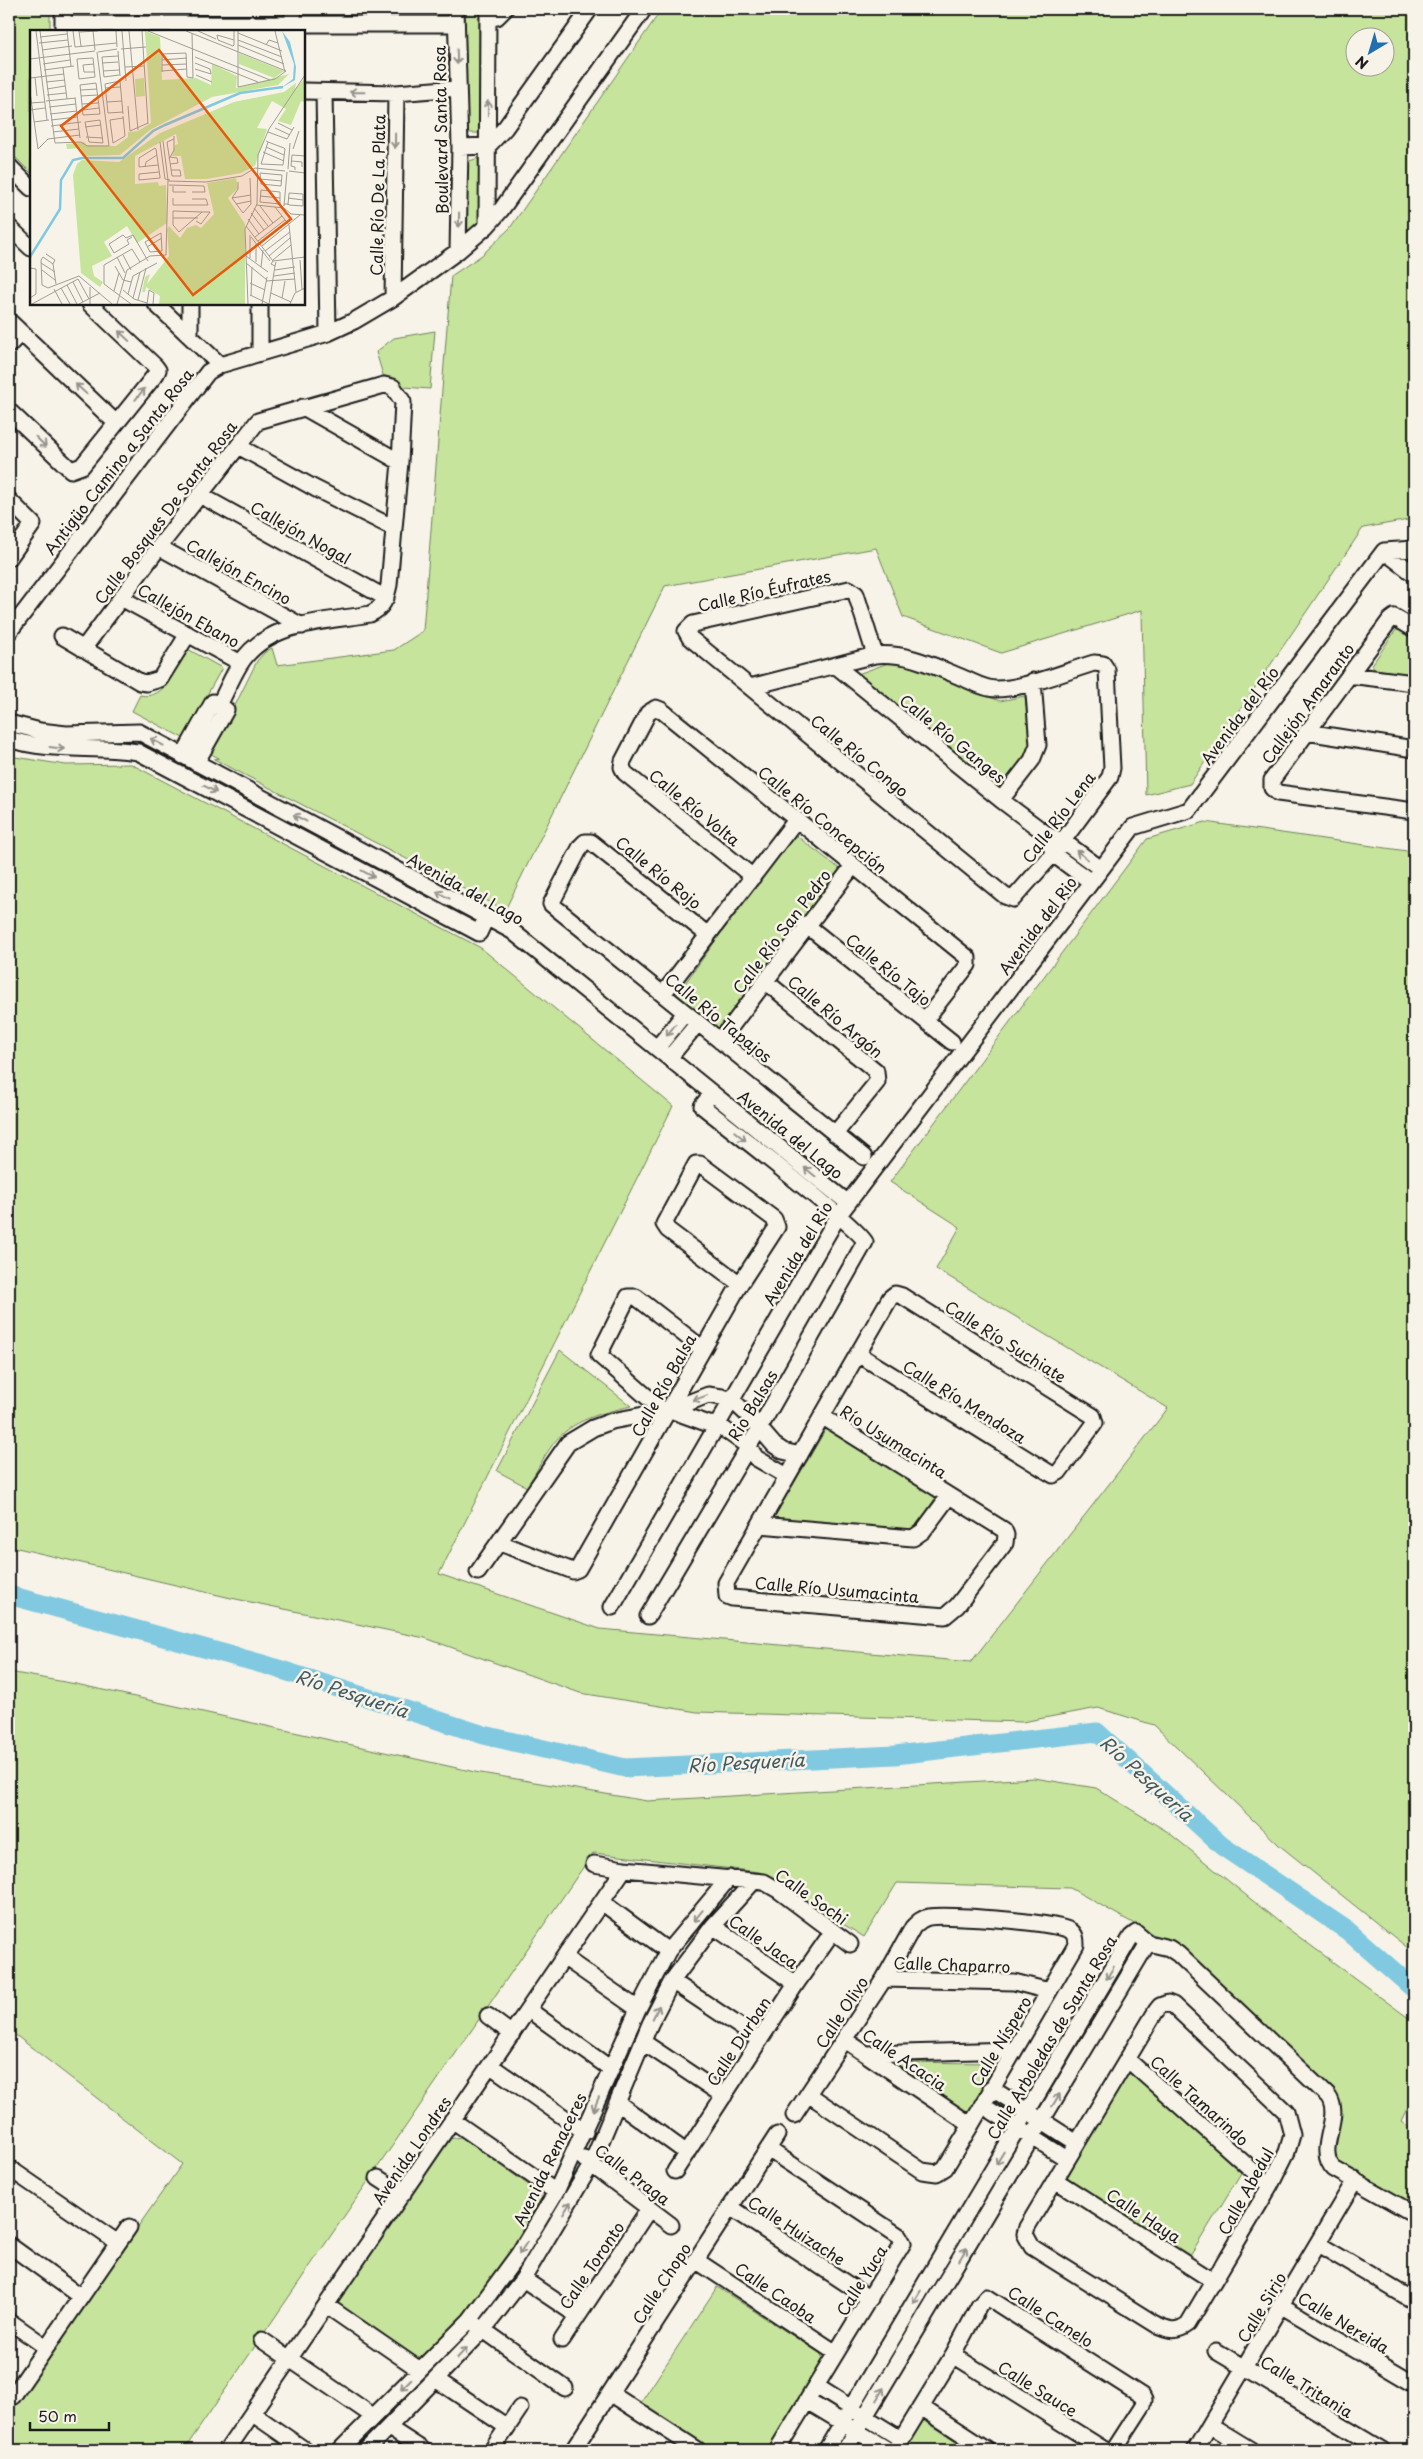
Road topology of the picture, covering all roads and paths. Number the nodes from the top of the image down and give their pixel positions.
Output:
1 (292, 9) edge
2 (505, 9) edge
3 (590, 9) edge
4 (644, 9) edge
5 (488, 14) edge
6 (456, 16) edge
7 (63, 21) edge
8 (293, 28) edge
9 (458, 88) junction
10 (305, 92) edge
11 (324, 92) junction
12 (396, 92) junction
13 (488, 146) junction
14 (460, 147) junction
15 (9, 166) edge
16 (30, 187) edge
17 (487, 226) junction
18 (9, 227) edge
19 (30, 247) edge
20 (458, 251) junction
21 (393, 298) junction
22 (91, 305) edge
23 (157, 305) edge
24 (190, 305) edge
25 (260, 305) edge
26 (9, 321) edge
27 (21, 333) junction
28 (328, 333) junction
29 (190, 336) junction
30 (9, 345) edge
31 (260, 352) junction
32 (220, 365) junction
33 (303, 407) junction
34 (9, 411) edge
35 (116, 423) junction
36 (238, 446) junction
37 (400, 462) junction
38 (200, 496) junction
39 (9, 500) edge
40 (394, 528) junction
41 (158, 547) junction
42 (1414, 549) edge
43 (1384, 551) junction
44 (9, 558) edge
45 (1414, 574) edge
46 (121, 598) junction
47 (386, 598) junction
48 (302, 626) junction
49 (1414, 629) edge
50 (686, 631) joint
51 (9, 632) edge
52 (188, 634) junction
53 (62, 636) dead end
54 (83, 649) junction
55 (875, 655) junction
56 (241, 663) junction
57 (836, 666) junction
58 (1349, 675) junction
59 (1033, 681) junction
60 (1414, 683) edge
61 (750, 687) junction
62 (652, 709) joint
63 (9, 723) edge
64 (1306, 732) junction
65 (9, 739) edge
66 (1414, 748) edge
67 (190, 759) junction
68 (1001, 800) junction
69 (1414, 811) edge
70 (796, 820) junction
71 (1056, 839) junction
72 (585, 842) joint
73 (347, 843) junction
74 (1053, 854) junction
75 (339, 858) junction
76 (853, 866) junction
77 (1101, 869) junction
78 (753, 877) junction
79 (1091, 882) junction
80 (1017, 896) joint
81 (486, 918) junction
82 (806, 925) junction
83 (708, 935) junction
84 (765, 981) junction
85 (663, 994) junction
86 (685, 1012) junction
87 (925, 1020) junction
88 (698, 1023) junction
89 (720, 1041) junction
90 (952, 1042) dead end
91 (657, 1048) junction
92 (669, 1058) junction
93 (712, 1093) junction
94 (835, 1134) junction
95 (864, 1158) dead end
96 (848, 1203) junction
97 (838, 1216) junction
98 (740, 1284) junction
99 (703, 1349) junction
100 (858, 1354) junction
101 (732, 1400) junction
102 (666, 1410) junction
103 (823, 1417) junction
104 (718, 1425) junction
105 (760, 1429) junction
106 (748, 1446) junction
107 (800, 1455) junction
108 (787, 1476) junction
109 (1055, 1476) joint
110 (948, 1496) junction
111 (760, 1525) junction
112 (500, 1542) junction
113 (478, 1572) dead end
114 (727, 1596) joint
115 (612, 1607) dead end
116 (648, 1616) dead end
117 (944, 1616) joint
118 (594, 1864) dead end
119 (624, 1869) junction
120 (729, 1878) junction
121 (754, 1881) junction
122 (603, 1903) junction
123 (713, 1926) junction
124 (913, 1927) joint
125 (833, 1931) junction
126 (1148, 1943) junction
127 (850, 1944) dead end
128 (668, 1951) junction
129 (565, 1958) junction
130 (884, 1979) junction
131 (672, 1981) junction
132 (796, 1984) junction
133 (1049, 1991) junction
134 (638, 2009) junction
135 (529, 2010) junction
136 (488, 2016) dead end
137 (512, 2034) junction
138 (760, 2040) junction
139 (845, 2040) junction
140 (643, 2042) junction
141 (1013, 2050) junction
142 (866, 2054) junction
143 (1128, 2060) junction
144 (491, 2066) junction
145 (611, 2069) junction
146 (992, 2088) junction
147 (808, 2094) junction
148 (724, 2096) junction
149 (618, 2103) junction
150 (982, 2105) junction
151 (1028, 2111) junction
152 (794, 2115) dead end
153 (452, 2120) junction
154 (1043, 2121) junction
155 (971, 2125) junction
156 (1018, 2128) junction
157 (585, 2132) junction
158 (777, 2135) dead end
159 (1034, 2138) junction
160 (1077, 2143) junction
161 (768, 2149) junction
162 (575, 2152) junction
163 (687, 2153) junction
164 (1067, 2159) junction
165 (591, 2164) junction
166 (9, 2168) edge
167 (675, 2171) dead end
168 (378, 2178) dead end
169 (1055, 2180) junction
170 (1355, 2180) junction
171 (1270, 2186) junction
172 (556, 2192) junction
173 (403, 2194) junction
174 (730, 2208) junction
175 (649, 2209) junction
176 (1414, 2214) edge
177 (671, 2224) dead end
178 (129, 2227) dead end
179 (118, 2243) junction
180 (1318, 2244) junction
181 (9, 2245) edge
182 (697, 2261) junction
183 (523, 2279) junction
184 (1213, 2280) junction
185 (81, 2297) junction
186 (870, 2299) junction
187 (1414, 2301) edge
188 (326, 2306) junction
189 (1282, 2306) junction
190 (578, 2316) junction
191 (470, 2320) junction
192 (9, 2321) edge
193 (484, 2329) junction
194 (262, 2340) dead end
195 (562, 2340) dead end
196 (46, 2347) junction
197 (1216, 2351) dead end
198 (836, 2353) junction
199 (953, 2355) junction
200 (290, 2359) junction
201 (1244, 2369) junction
202 (420, 2370) junction
203 (437, 2380) junction
204 (1414, 2384) edge
205 (816, 2386) junction
206 (564, 2388) dead end
207 (610, 2394) junction
208 (11, 2398) edge
209 (807, 2401) junction
210 (921, 2407) junction
211 (520, 2408) dead end
212 (851, 2408) junction
213 (253, 2414) junction
214 (373, 2416) junction
215 (866, 2417) junction
216 (842, 2423) junction
217 (1210, 2425) junction
218 (507, 2427) junction
219 (389, 2428) junction
220 (856, 2432) junction
221 (898, 2445) edge
222 (576, 2449) edge
223 (227, 2450) edge
224 (305, 2450) edge
225 (340, 2450) edge
226 (366, 2450) edge
227 (423, 2450) edge
228 (492, 2450) edge
229 (698, 2450) edge
230 (778, 2450) edge
231 (826, 2450) edge
232 (846, 2450) edge
233 (888, 2450) edge
234 (987, 2450) edge
235 (1105, 2450) edge
236 (1114, 2450) edge
237 (1195, 2450) edge
238 (1250, 2450) edge
239 (1382, 2450) edge

1 - 8 street
2 - 5 street
3 - 13 street
4 - 17 street, Antigüo Camino a Santa Rosa
13 -> 5 street
6 - 8 street
6 -> 9 street, Boulevard Santa Rosa
7 - 8 street
9 - 12 street
9 - 14 street, Boulevard Santa Rosa
10 - 11 street
12 -> 11 street
11 - 28 street
12 -> 21 street, Calle Río De La Plata
13 - 14 street
13 - 17 street
14 -> 20 street, Boulevard Santa Rosa
15 - 16 street
17 - 20 street, Antigüo Camino a Santa Rosa
18 - 19 street
20 - 21 street, Antigüo Camino a Santa Rosa
21 - 28 street, Antigüo Camino a Santa Rosa
35 -> 22 street
23 - 29 street
24 - 29 street
25 - 31 street
26 - 27 street
27 - 30 street
35 -> 27 street
28 - 31 street, Antigüo Camino a Santa Rosa
29 - 32 street
31 - 32 street, Antigüo Camino a Santa Rosa
32 - 51 street, Antigüo Camino a Santa Rosa
33 - 36 street, Calle Bosques De Santa Rosa
33 - 37 street
33 - 37 street, Calle Bosques De Santa Rosa
34 -> 35 street
36 - 38 street, Calle Bosques De Santa Rosa
36 - 40 street
37 - 40 street, Calle Bosques De Santa Rosa
38 - 41 street, Calle Bosques De Santa Rosa
38 - 47 street, Callejón Nogal
39 - 44 street
40 - 47 street, Calle Bosques De Santa Rosa
41 - 46 street, Calle Bosques De Santa Rosa
41 - 48 street, Callejón Encino
42 - 43 street
43 - 45 street
43 - 77 street, Avenida del Río
46 - 52 street, Callejón Ebano
46 - 54 street, Calle Bosques De Santa Rosa
47 - 48 street
48 - 56 street
49 - 58 street, Callejón Amaranto
50 - 55 street, Calle Río Éufrates
50 - 61 street, Calle Río Congo
52 - 54 street
52 - 56 street, Callejón Ebano
53 - 54 street
55 - 57 street
55 - 59 street
56 - 67 street
57 - 61 street
57 - 68 street, Calle Río Ganges
58 - 60 street
58 - 64 street, Callejón Amaranto
59 - 68 street
59 - 71 street, Calle Río Lena
61 - 80 street, Calle Río Congo
62 - 70 street, Calle Río Concepción
62 - 78 street, Calle Río Volta
67 -> 63 street, Avenida del Lago
64 - 66 street
64 - 69 street, Callejón Amaranto
65 -> 75 street, Avenida del Lago
73 -> 67 street, Avenida del Lago
68 - 71 street, Calle Río Ganges
70 - 76 street, Calle Río Concepción
70 - 78 street
71 - 74 street, Calle Río Lena
77 -> 71 street, Calle Río Ganges
72 - 83 street, Calle Río Rojo
72 - 85 street, Calle Río Tapajos
73 - 75 street
81 -> 73 street, Avenida del Lago
74 - 79 street
74 - 80 street, Calle Río Lena
75 -> 81 street, Avenida del Lago
76 - 82 street, Calle Río San Pedro
76 - 87 street, Calle Río Concepción
77 - 79 street, Avenida del Rio
78 - 83 street
79 - 96 street, Avenida del Rio
81 - 91 street, Avenida del Lago
82 - 84 street, Calle Río San Pedro
82 - 87 street, Calle Río Tajo
83 - 85 street
84 - 89 street, Calle Río San Pedro
84 - 94 street, Calle Río Argón
85 - 86 street, Calle Río Tapajos
86 - 88 street, Calle Río Tapajos
86 -> 91 street
87 - 90 street, Calle Río Tajo
88 - 89 street, Calle Río Tapajos
88 - 92 street
89 - 94 street, Calle Río Tapajos
91 - 92 street, Avenida del Lago
92 - 93 street, Avenida del Lago
96 -> 93 street, Avenida del Lago
93 -> 97 street, Avenida del Lago
94 - 95 street, Calle Río Tapajos
96 - 97 street, Avenida del Rio
97 - 101 street, Avenida del Rio
97 - 105 street, Rio Balsas
98 - 98 street, Calle Río Balsa
98 - 99 street, Calle Río Balsa
99 - 102 street, Calle Río Balsa
99 - 102 street
100 - 103 street
100 - 109 street, Calle Río Mendoza
100 - 109 street, Calle Río Suchiate
101 -> 102 street
101 - 104 street, Avenida del Rio
101 - 105 street
102 - 104 street
102 - 112 street
102 - 112 street, Calle Río Balsa
103 - 107 street, Río Usumacinta
103 - 110 street, Río Usumacinta
104 - 106 street
104 - 115 street, Avenida del Rio
105 - 106 street, Rio Balsas
105 - 107 street
106 - 108 street
106 - 116 street, Rio Balsas
107 - 108 street, Río Usumacinta
108 - 111 street, Río Usumacinta
110 - 111 street
110 - 117 street, Río Usumacinta
111 - 114 street, Río Usumacinta
112 - 113 street
114 - 117 street, Calle Río Usumacinta
118 - 119 street, Calle Sochi
119 - 120 street, Calle Sochi
119 - 122 street, Avenida Londres
120 - 121 street, Calle Sochi
120 -> 128 street, Avenida Renaceres
121 - 123 street, Avenida Renaceres
121 - 125 street, Calle Sochi
122 - 128 street
122 - 129 street, Avenida Londres
123 - 131 street, Avenida Renaceres
123 - 132 street, Calle Jaca
124 - 130 street, Calle Olivo
124 - 133 street, Calle Níspero
125 - 127 street, Calle Sochi
125 - 132 street, Calle Durban
126 -> 151 street, Calle Arboledas de Santa Rosa
154 -> 126 street
126 - 170 street
128 - 134 street, Avenida Renaceres
129 - 134 street
129 - 135 street, Avenida Londres
130 - 133 street, Calle Chaparro
130 - 139 street, Calle Olivo
131 - 138 street
140 -> 131 street, Avenida Renaceres
132 - 138 street, Calle Durban
133 - 141 street, Calle Níspero
134 - 145 street, Avenida Renaceres
135 - 137 street, Avenida Londres
135 - 145 street
136 - 137 street
137 - 144 street, Avenida Londres
138 - 148 street, Calle Durban
139 - 142 street, Calle Acacia
139 - 147 street, Calle Olivo
140 - 148 street
140 - 149 street, Avenida Renaceres
141 - 142 street
141 - 146 street, Calle Níspero
142 - 155 street, Calle Acacia
143 - 160 street, Calle Abedul
143 - 171 street, Calle Tamarindo
143 - 171 street, Calle Abedul
144 - 153 street, Avenida Londres
144 - 157 street
145 -> 157 street, Avenida Renaceres
146 - 150 street, Calle Níspero
146 - 151 street
147 - 152 street, Calle Olivo
147 - 155 street, Calle Níspero
148 - 163 street, Calle Durban
149 - 163 street
149 - 165 street, Avenida Renaceres
150 - 155 street, Calle Níspero
150 - 156 street
151 - 154 street
151 - 156 street, Calle Arboledas de Santa Rosa
153 - 172 street
153 - 173 street, Avenida Londres
154 - 159 street
154 - 160 street
156 - 159 street
156 -> 212 street, Calle Arboledas de Santa Rosa
157 - 162 street, Avenida Renaceres
158 - 161 street, Calle Chopo
159 - 164 street
215 -> 159 street
160 - 164 street, Calle Abedul
161 - 174 street, Calle Chopo
161 - 186 street, Calle Yuca
162 - 165 street, Calle Praga
162 - 172 street, Avenida Renaceres
163 - 167 street, Calle Durban
164 - 169 street, Calle Abedul
165 - 175 street, Calle Praga
183 -> 165 street, Avenida Renaceres
166 - 179 street
168 - 173 street
169 - 184 street, Calle Haya
169 - 184 street, Calle Abedul
170 - 176 street
170 - 180 street, Calle Sirio
171 - 184 street, Calle Abedul
172 -> 191 street, Avenida Renaceres
173 - 188 street, Avenida Londres
174 - 182 street, Calle Chopo
174 - 186 street, Calle Huizache
175 - 177 street, Calle Praga
175 - 190 street, Calle Toronto
178 - 179 street
179 - 185 street
180 - 187 street
180 - 189 street, Calle Sirio
181 - 185 street
182 - 198 street, Calle Caoba
182 - 207 street, Calle Chopo
183 - 190 street
183 - 193 street, Avenida Renaceres
185 - 196 street
186 - 198 street, Calle Yuca
188 - 200 street, Avenida Londres
188 - 202 street
189 - 201 street, Calle Sirio
189 - 204 street, Calle Nereida
190 - 195 street, Calle Toronto
191 - 193 street
191 - 202 street, Avenida Renaceres
192 - 196 street
203 -> 193 street, Avenida Renaceres
193 - 206 street
194 - 200 street
196 - 208 street
197 - 201 street, Calle Tritania
198 - 205 street, Calle Yuca
199 - 210 street, Calle Canelo
199 - 235 street, Calle Sauce
199 - 236 street, Calle Canelo
200 - 213 street, Avenida Londres
200 - 214 street
201 - 217 street, Calle Sirio
201 - 239 street, Calle Tritania
202 -> 214 street, Avenida Renaceres
203 - 218 street
203 - 219 street, Avenida Renaceres
205 - 209 street, Calle Yuca
205 - 212 street
207 - 222 street, Calle Chopo
207 - 229 street
209 - 216 street
209 - 230 street, Calle Yuca
210 - 221 street, Calle Canelo
210 - 234 street
211 - 218 street
212 - 215 street
212 - 216 street, Calle Arboledas de Santa Rosa
213 - 223 street, Avenida Londres
213 - 224 street
214 - 225 street, Avenida Renaceres
215 - 220 street
215 - 221 street
216 - 220 street
216 - 231 street, Calle Arboledas de Santa Rosa
217 - 237 street, Calle Sirio
217 - 238 street
218 - 228 street
219 - 226 street, Avenida Renaceres
219 - 227 street
220 - 232 street
220 - 233 street

